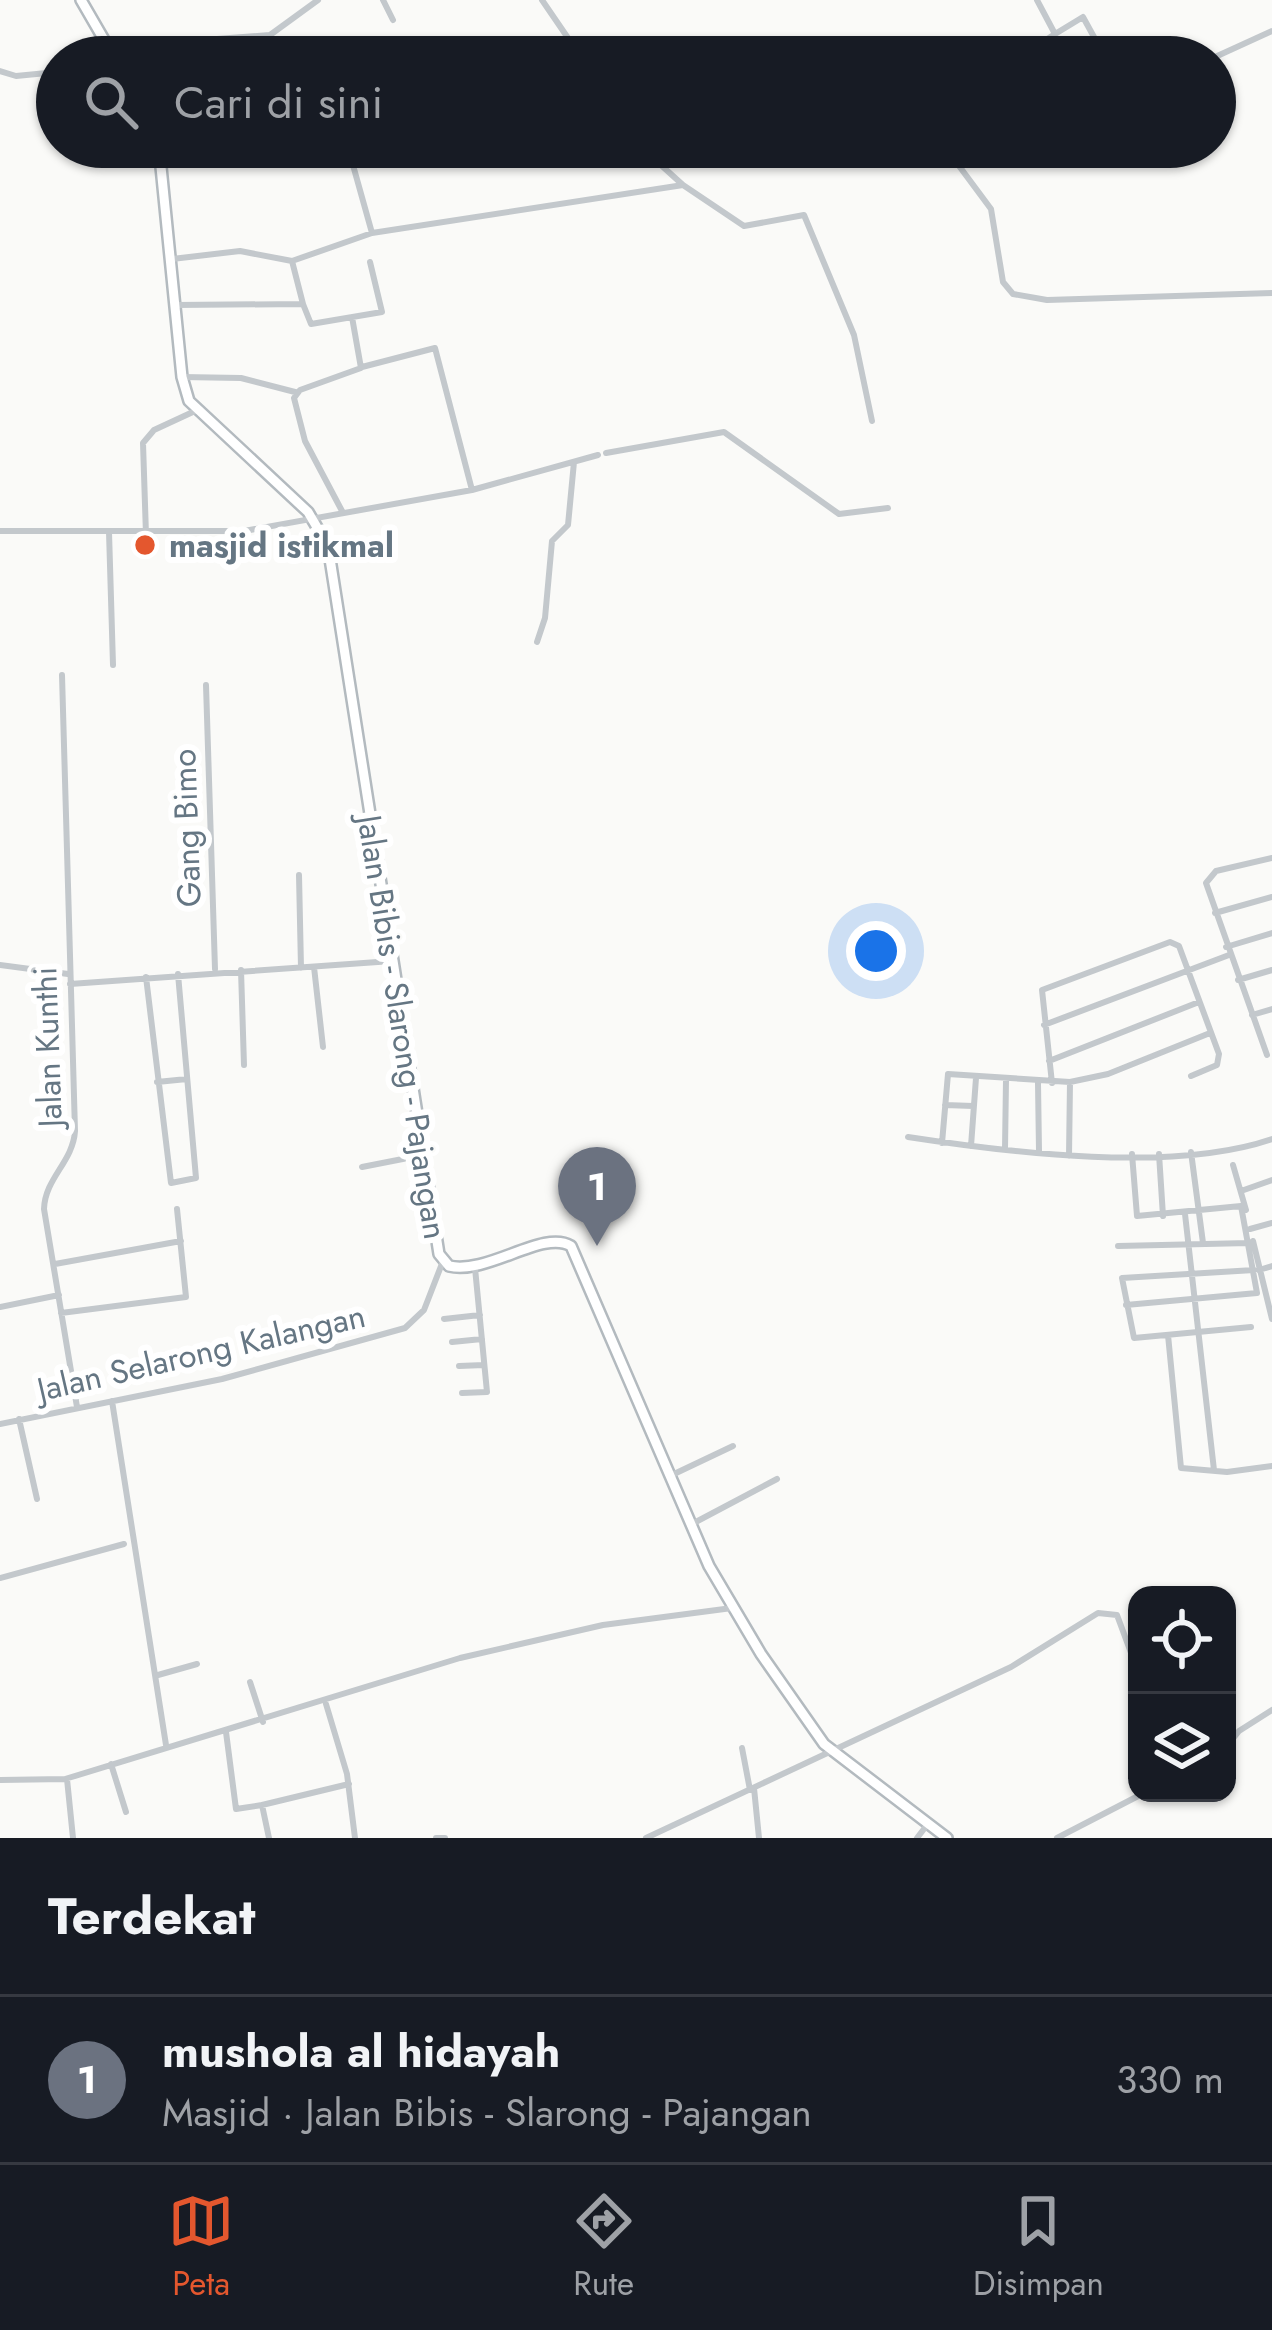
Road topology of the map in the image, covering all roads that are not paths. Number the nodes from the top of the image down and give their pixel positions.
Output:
1 (81, 0) edge
2 (318, 0) edge
3 (383, 0) edge
4 (542, 0) edge
5 (1037, 0) edge
6 (393, 20) dead end
7 (1272, 31) edge
8 (1055, 34) junction
9 (102, 36) edge
10 (263, 36) edge
11 (567, 36) edge
12 (1052, 36) edge
13 (1093, 36) edge
14 (1236, 47) edge
15 (0, 71) edge
16 (36, 74) edge
17 (163, 168) edge
18 (354, 168) edge
19 (664, 168) edge
20 (961, 168) edge
21 (682, 185) junction
22 (372, 233) junction
23 (172, 260) junction
24 (292, 261) junction
25 (370, 262) dead end
26 (1272, 292) edge
27 (303, 304) junction
28 (176, 305) junction
29 (352, 317) junction
30 (361, 368) junction
31 (182, 376) junction
32 (296, 392) junction
33 (195, 411) junction
34 (872, 421) dead end
35 (574, 462) junction
36 (472, 490) junction
37 (888, 508) dead end
38 (342, 511) junction
39 (315, 520) junction
40 (0, 531) edge
41 (109, 532) junction
42 (146, 535) junction
43 (537, 642) dead end
44 (112, 664) dead end
45 (62, 675) dead end
46 (206, 685) dead end
47 (1272, 858) edge
48 (299, 875) dead end
49 (1272, 897) edge
50 (1215, 913) junction
51 (1272, 934) edge
52 (1228, 951) junction
53 (395, 961) junction
54 (0, 965) edge
55 (314, 967) junction
56 (301, 968) junction
57 (215, 970) junction
58 (241, 970) junction
59 (1187, 970) junction
60 (1272, 970) edge
61 (69, 974) junction
62 (178, 974) junction
63 (146, 976) junction
64 (1238, 980) junction
65 (69, 985) junction
66 (1199, 1002) junction
67 (1272, 1009) edge
68 (1252, 1016) junction
69 (1044, 1025) junction
70 (1210, 1033) junction
71 (323, 1047) dead end
72 (1267, 1055) dead end
73 (1048, 1061) junction
74 (244, 1065) dead end
75 (1191, 1076) dead end
76 (976, 1077) junction
77 (187, 1079) junction
78 (1006, 1080) junction
79 (157, 1082) junction
80 (1070, 1082) junction
81 (1038, 1083) junction
82 (1052, 1083) junction
83 (945, 1105) junction
84 (973, 1106) junction
85 (908, 1137) dead end
86 (1272, 1139) edge
87 (942, 1142) junction
88 (971, 1146) junction
89 (1005, 1149) junction
90 (1039, 1151) junction
91 (1191, 1152) junction
92 (1159, 1153) junction
93 (1132, 1154) junction
94 (424, 1155) junction
95 (1070, 1156) junction
96 (1233, 1165) dead end
97 (362, 1167) dead end
98 (1272, 1180) edge
99 (1241, 1191) junction
100 (177, 1209) dead end
101 (1198, 1213) junction
102 (1185, 1214) junction
103 (1163, 1216) junction
104 (1272, 1223) edge
105 (1250, 1229) junction
106 (181, 1241) junction
107 (1202, 1243) junction
108 (1249, 1243) junction
109 (1189, 1244) junction
110 (1118, 1246) dead end
111 (442, 1261) junction
112 (55, 1264) junction
113 (1272, 1266) edge
114 (475, 1268) junction
115 (1257, 1270) junction
116 (1192, 1276) junction
117 (58, 1294) junction
118 (1195, 1301) junction
119 (1126, 1305) junction
120 (1270, 1306) edge
121 (0, 1307) edge
122 (62, 1313) junction
123 (480, 1315) junction
124 (444, 1319) dead end
125 (1272, 1319) edge
126 (1251, 1327) dead end
127 (1198, 1332) junction
128 (1168, 1335) junction
129 (482, 1339) junction
130 (452, 1342) dead end
131 (484, 1365) junction
132 (459, 1366) dead end
133 (461, 1393) dead end
134 (112, 1401) junction
135 (77, 1407) junction
136 (19, 1419) junction
137 (0, 1424) edge
138 (733, 1446) dead end
139 (1272, 1466) edge
140 (1214, 1470) junction
141 (674, 1474) junction
142 (777, 1479) dead end
143 (37, 1498) dead end
144 (692, 1524) junction
145 (124, 1544) dead end
146 (0, 1578) edge
147 (732, 1608) junction
148 (1128, 1645) edge
149 (196, 1664) dead end
150 (158, 1675) junction
151 (250, 1682) dead end
152 (326, 1704) junction
153 (1272, 1710) edge
154 (263, 1722) junction
155 (226, 1731) junction
156 (1236, 1735) edge
157 (166, 1745) junction
158 (742, 1748) dead end
159 (833, 1752) junction
160 (111, 1764) junction
161 (67, 1779) junction
162 (0, 1780) edge
163 (349, 1784) junction
164 (752, 1789) junction
165 (1128, 1801) edge
166 (262, 1805) junction
167 (126, 1812) dead end
168 (927, 1825) junction
169 (73, 1838) edge
170 (269, 1838) edge
171 (355, 1838) edge
172 (436, 1838) edge
173 (445, 1838) edge
174 (646, 1838) edge
175 (759, 1838) edge
176 (917, 1838) edge
177 (947, 1838) edge
178 (1058, 1838) edge

1 - 9 main road
2 - 10 street
3 - 6 street
4 - 11 street
5 - 8 street
7 - 14 street
8 - 12 street
8 - 13 street
15 - 16 street
17 - 23 main road, Jalan Bibis - Slarong - Pajangan
18 - 22 street
19 - 21 street
20 - 26 street
21 - 22 street
21 - 34 street
22 - 24 street
23 - 24 street
23 - 28 main road, Jalan Bibis - Slarong - Pajangan
24 - 27 street
25 - 29 street
27 - 28 street
27 - 29 street
28 - 31 main road, Jalan Bibis - Slarong - Pajangan
29 - 30 street
30 - 32 street
30 - 36 street
31 - 32 street
31 - 33 main road, Jalan Bibis - Slarong - Pajangan
32 - 38 street
33 - 39 main road, Jalan Bibis - Slarong - Pajangan
33 - 42 street
35 - 36 street
35 - 37 street
35 - 43 street
36 - 38 street
38 - 39 street
39 - 42 street
39 - 53 main road, Jalan Bibis - Slarong - Pajangan
40 - 41 street
41 - 42 street
41 - 44 street
45 - 61 street, Jalan Kunthi
46 - 57 street, Gang Bimo
47 - 50 street
48 - 56 street
49 - 50 street
50 - 52 street
51 - 52 street
52 - 59 street
52 - 64 street
53 - 55 street
53 - 94 main road, Jalan Bibis - Slarong - Pajangan
54 - 61 street
55 - 56 street
55 - 71 street
56 - 58 street
57 - 58 street
57 - 62 street
58 - 74 street
59 - 66 street
59 - 69 street
59 - 69 street
60 - 64 street
61 - 65 street, Jalan Kunthi
62 - 63 street
62 - 77 street
63 - 65 street
63 - 79 street
64 - 68 street
65 - 112 street, Jalan Kunthi
66 - 70 street
66 - 73 street
67 - 68 street
68 - 72 street
69 - 73 street
70 - 75 street
70 - 80 street
73 - 82 street
76 - 78 street
76 - 83 street
76 - 84 street
77 - 79 street
77 - 79 street
78 - 81 street
78 - 89 street
80 - 82 street
80 - 95 street
81 - 82 street
81 - 90 street
83 - 84 street
83 - 87 street
84 - 88 street
85 - 87 street
86 - 91 street
87 - 88 street
88 - 89 street
89 - 90 street
90 - 95 street
91 - 92 street
91 - 101 street
92 - 93 street
92 - 103 street
93 - 95 street
93 - 103 street
94 - 97 street
94 - 111 main road, Jalan Bibis - Slarong - Pajangan
96 - 99 street
98 - 99 street
99 - 105 street
100 - 106 street
101 - 102 street
101 - 107 street
101 - 108 street
102 - 103 street
102 - 109 street
104 - 105 street
105 - 115 street
106 - 112 street
106 - 122 street
107 - 108 street
107 - 109 street
108 - 115 street
109 - 110 street
109 - 116 street
111 - 114 main road, Jalan Bibis - Slarong - Pajangan
111 - 134 street, Jalan Selarong Kalangan
112 - 117 street, Jalan Kunthi
113 - 115 street
114 - 123 street
114 - 141 main road, Jalan Bibis - Slarong - Pajangan
115 - 116 street
115 - 118 street
115 - 120 street
116 - 118 street
116 - 119 street
117 - 121 street
117 - 122 street, Jalan Kunthi
118 - 119 street
118 - 127 street
119 - 128 street
120 - 125 street
122 - 135 street, Jalan Kunthi
123 - 124 street
123 - 129 street
126 - 127 street
127 - 128 street
127 - 140 street
128 - 140 street
129 - 130 street
129 - 131 street
131 - 132 street
131 - 133 street
134 - 135 street, Jalan Selarong Kalangan
134 - 150 street
135 - 136 street, Jalan Selarong Kalangan
136 - 137 street, Jalan Selarong Kalangan
136 - 143 street
138 - 141 street
139 - 140 street
141 - 144 main road, Jalan Bibis - Slarong - Pajangan
142 - 144 street
144 - 147 main road, Jalan Bibis - Slarong - Pajangan
145 - 146 street
147 - 152 street
147 - 159 main road, Jalan Bibis - Slarong - Pajangan
148 - 159 street
149 - 150 street
150 - 157 street
151 - 154 street
152 - 154 street
152 - 163 street
153 - 156 street
154 - 155 street
155 - 157 street
155 - 166 street
157 - 160 street
158 - 164 street
159 - 164 street
159 - 168 main road, Jalan Bibis - Slarong - Pajangan
160 - 161 street
160 - 167 street
161 - 162 street
161 - 169 street
163 - 166 street
163 - 171 street
164 - 174 street
164 - 175 street
165 - 178 street
166 - 170 street
168 - 176 street
168 - 177 main road, Jalan Bibis - Slarong - Pajangan
172 - 173 street

